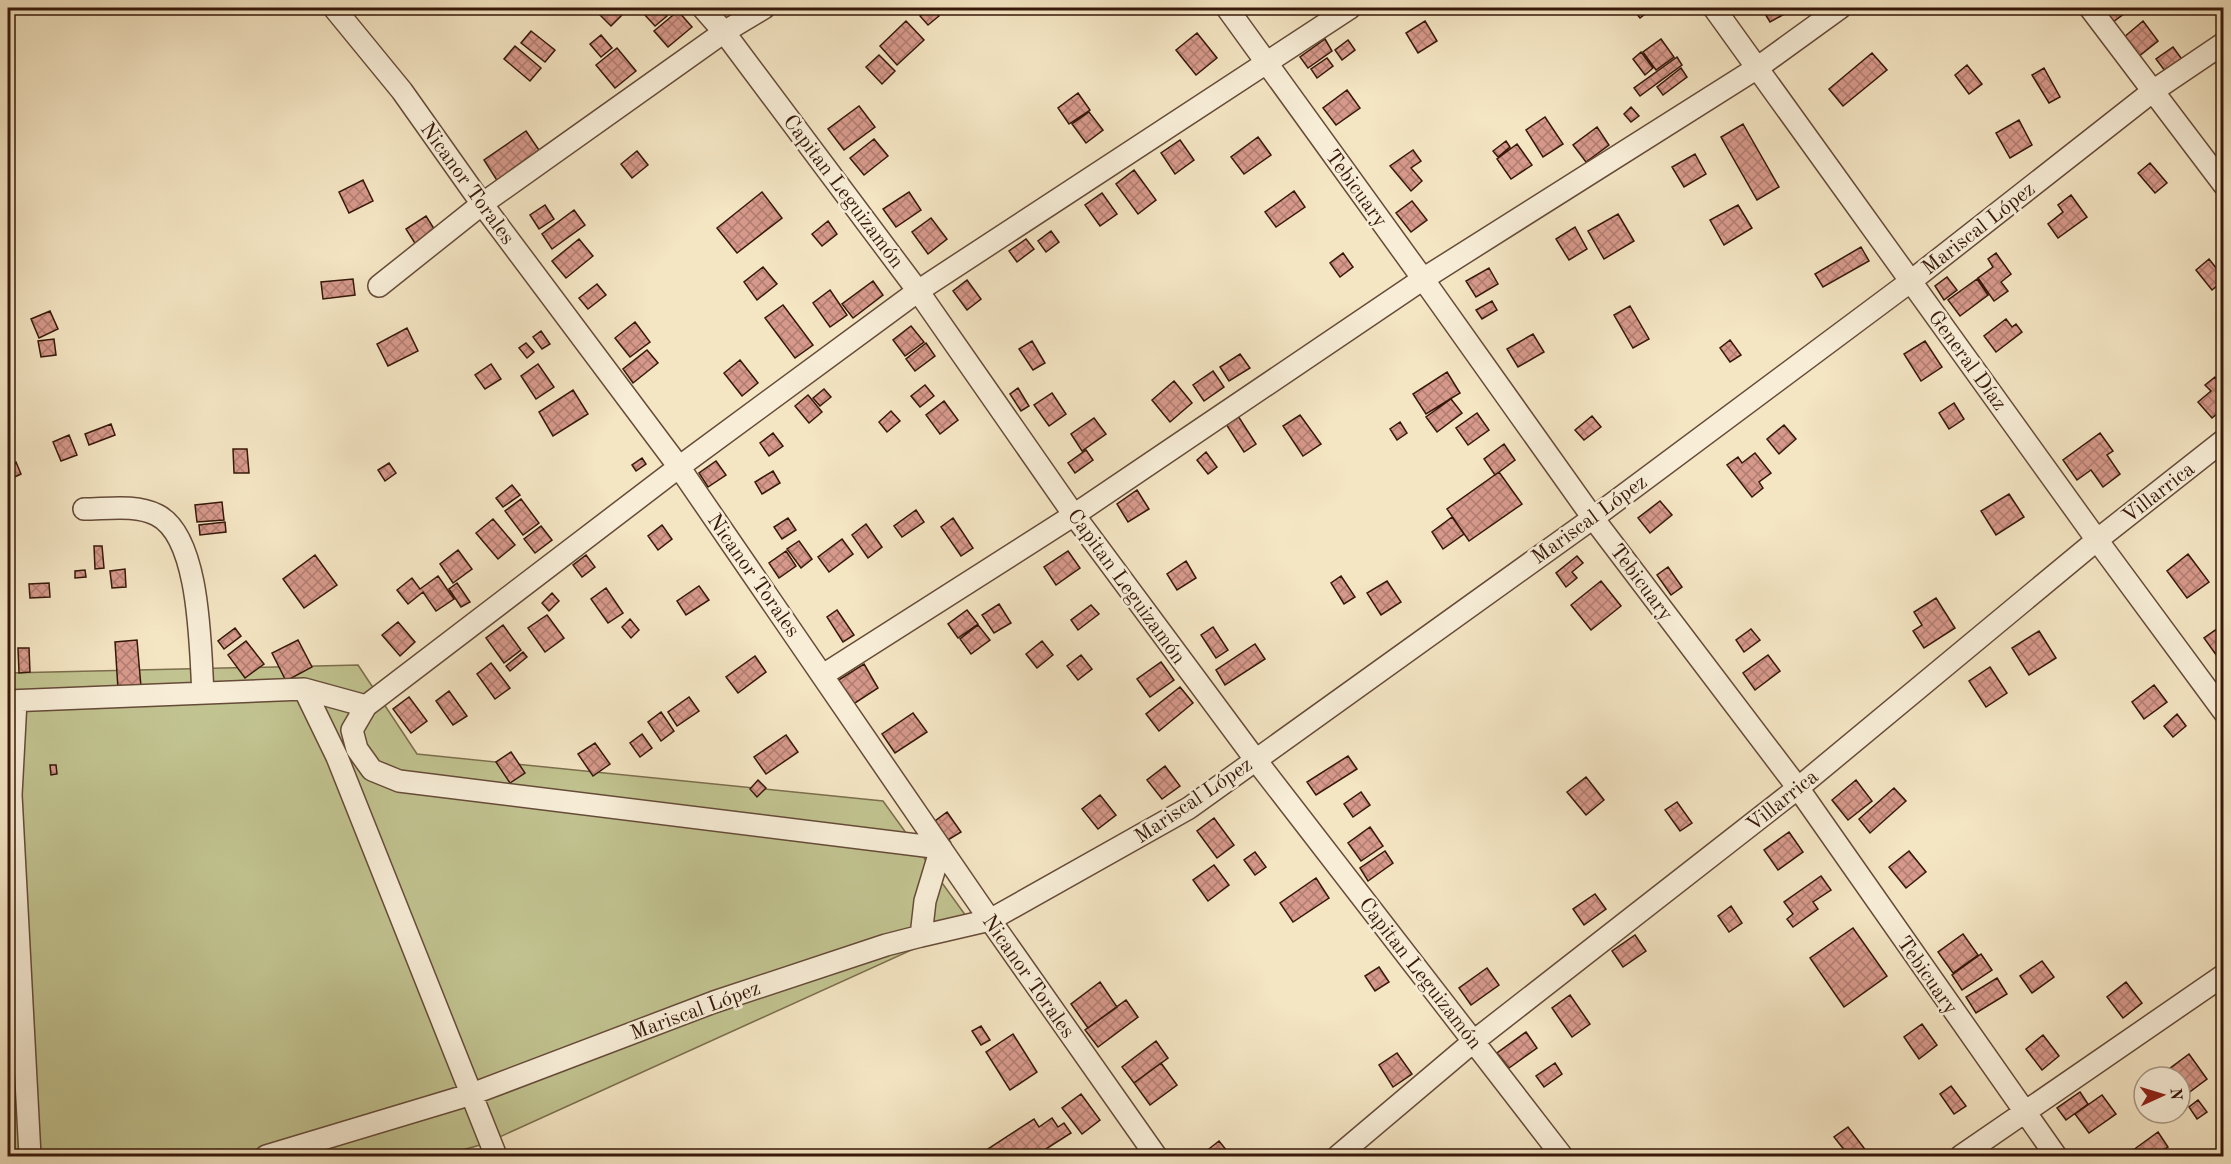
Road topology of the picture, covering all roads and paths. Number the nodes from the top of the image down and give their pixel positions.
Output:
1 (334, 8) edge
2 (703, 8) edge
3 (764, 8) edge
4 (1227, 8) edge
5 (1350, 8) edge
6 (1714, 8) edge
7 (1840, 8) edge
8 (2090, 8) edge
9 (724, 32) junction
10 (2223, 43) edge
11 (1265, 61) junction
12 (1757, 68) junction
13 (2153, 91) junction
14 (2223, 185) edge
15 (482, 204) junction
16 (1423, 279) junction
17 (1911, 281) junction
18 (379, 285) dead end
19 (918, 291) junction
20 (2223, 440) edge
21 (679, 467) junction
22 (84, 509) dead end
23 (1074, 515) junction
24 (1593, 518) junction
25 (2097, 540) junction
26 (823, 675) junction
27 (304, 689) junction
28 (203, 693) junction
29 (12, 701) edge
30 (366, 706) junction
31 (2223, 712) edge
32 (352, 730) junction
33 (327, 735) junction
34 (1255, 759) junction
35 (1797, 788) junction
36 (941, 848) junction
37 (990, 920) junction
38 (921, 936) junction
39 (2223, 975) edge
40 (1474, 1041) junction
41 (472, 1094) junction
42 (2024, 1112) junction
43 (30, 1156) edge
44 (266, 1156) edge
45 (496, 1156) edge
46 (1156, 1156) edge
47 (1338, 1156) edge
48 (1562, 1156) edge
49 (1961, 1156) edge
50 (2056, 1156) edge

1 - 15 street, Nicanor Torales
2 - 9 street, Capitan Leguizamón
3 - 9 street
4 - 11 street, Tebicuary
5 - 11 street
6 - 12 street, General Díaz
7 - 12 street
8 - 13 street
9 - 15 street
9 - 19 street, Capitan Leguizamón
10 - 13 street, Mariscal López
11 - 16 street, Tebicuary
11 - 19 street
12 - 16 street
12 - 17 street, General Díaz
13 - 14 street
13 - 17 street, Mariscal López
15 - 18 street
15 - 21 street, Nicanor Torales
16 - 23 street
16 - 24 street, Tebicuary
17 - 24 street, Mariscal López
17 - 25 street, General Díaz
19 - 21 street
19 - 23 street, Capitan Leguizamón
20 - 25 street, Villarrica
21 - 26 street, Nicanor Torales
21 - 30 street
22 - 28 street
23 - 26 street
23 - 34 street, Capitan Leguizamón
24 - 34 street, Mariscal López
24 - 35 street, Tebicuary
25 - 31 street, General Díaz
25 - 35 street, Villarrica
26 - 36 street, Nicanor Torales
27 - 28 street
27 - 30 street
27 - 33 street
28 - 29 street
29 - 43 street
30 - 32 street
32 - 33 street
32 - 36 street
33 - 41 street
34 - 37 street, Mariscal López
34 - 40 street, Capitan Leguizamón
35 - 40 street, Villarrica
35 - 42 street, Tebicuary
36 - 37 street, Nicanor Torales
36 - 38 street
37 - 38 street, Mariscal López
37 - 46 street, Nicanor Torales
38 - 41 street, Mariscal López
39 - 42 street
40 - 47 street, Villarrica
40 - 48 street, Capitan Leguizamón
41 - 44 street, Mariscal López
41 - 45 street
42 - 49 street
42 - 50 street, Tebicuary

